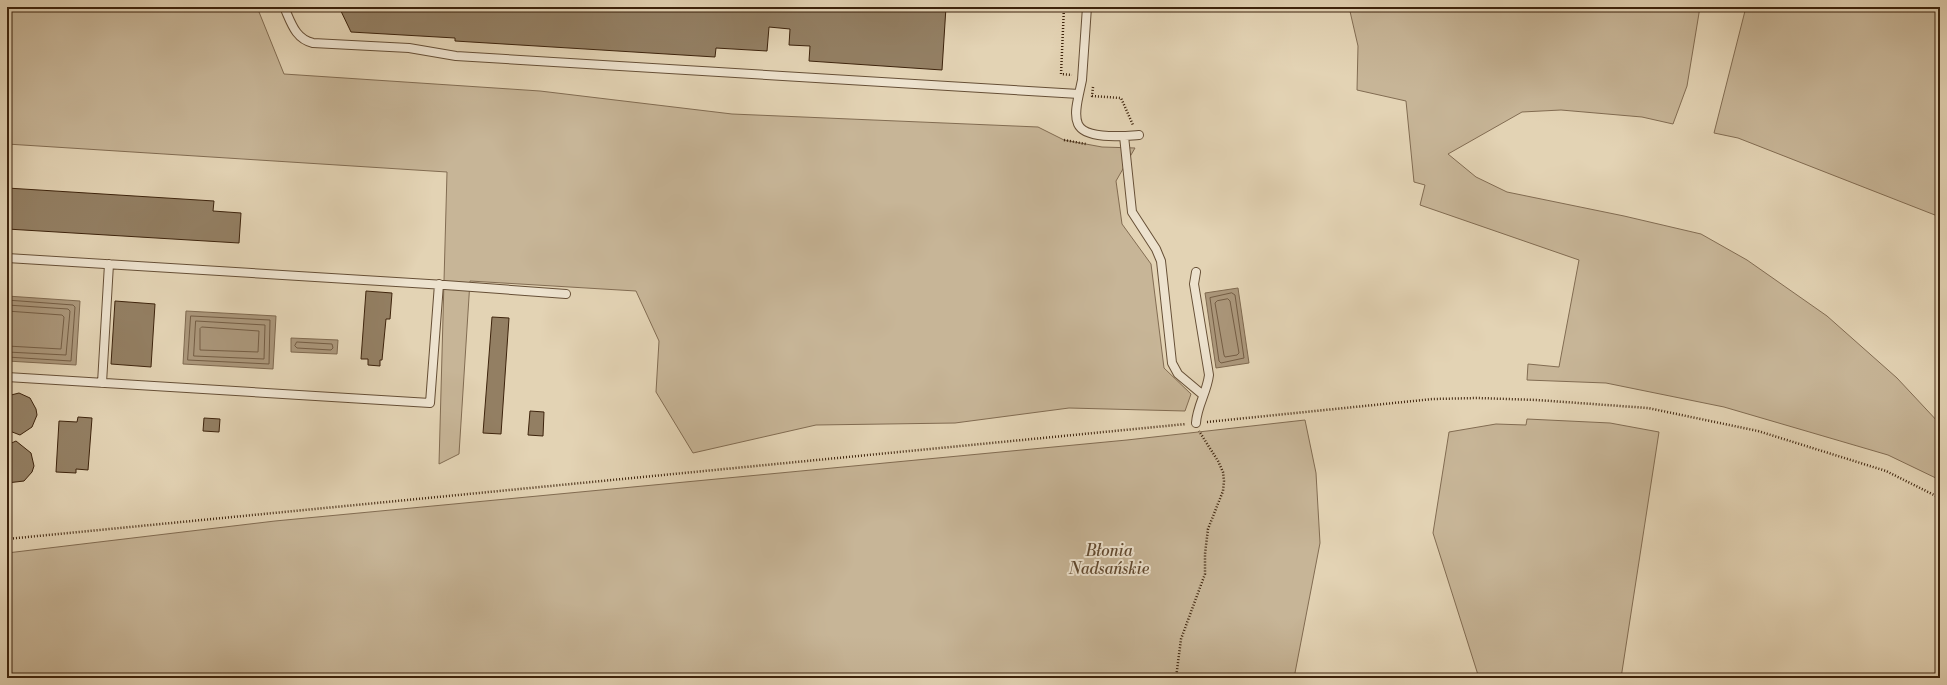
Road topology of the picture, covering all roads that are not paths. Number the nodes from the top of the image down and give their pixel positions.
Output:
1 (284, 7) edge
2 (1087, 7) edge
3 (1079, 94) junction
4 (1139, 135) dead end
5 (1124, 136) junction
6 (7, 258) edge
7 (109, 264) junction
8 (1196, 272) dead end
9 (439, 284) junction
10 (566, 294) dead end
11 (7, 377) edge
12 (102, 383) junction
13 (1203, 395) junction
14 (1196, 423) road end

1 - 3 lane
2 - 3 lane
3 - 5 lane
4 - 5 lane
5 - 13 lane
6 - 7 lane
7 - 9 lane
7 - 12 lane
8 - 13 lane
9 - 10 lane
9 - 12 lane
11 - 12 lane
13 - 14 lane

